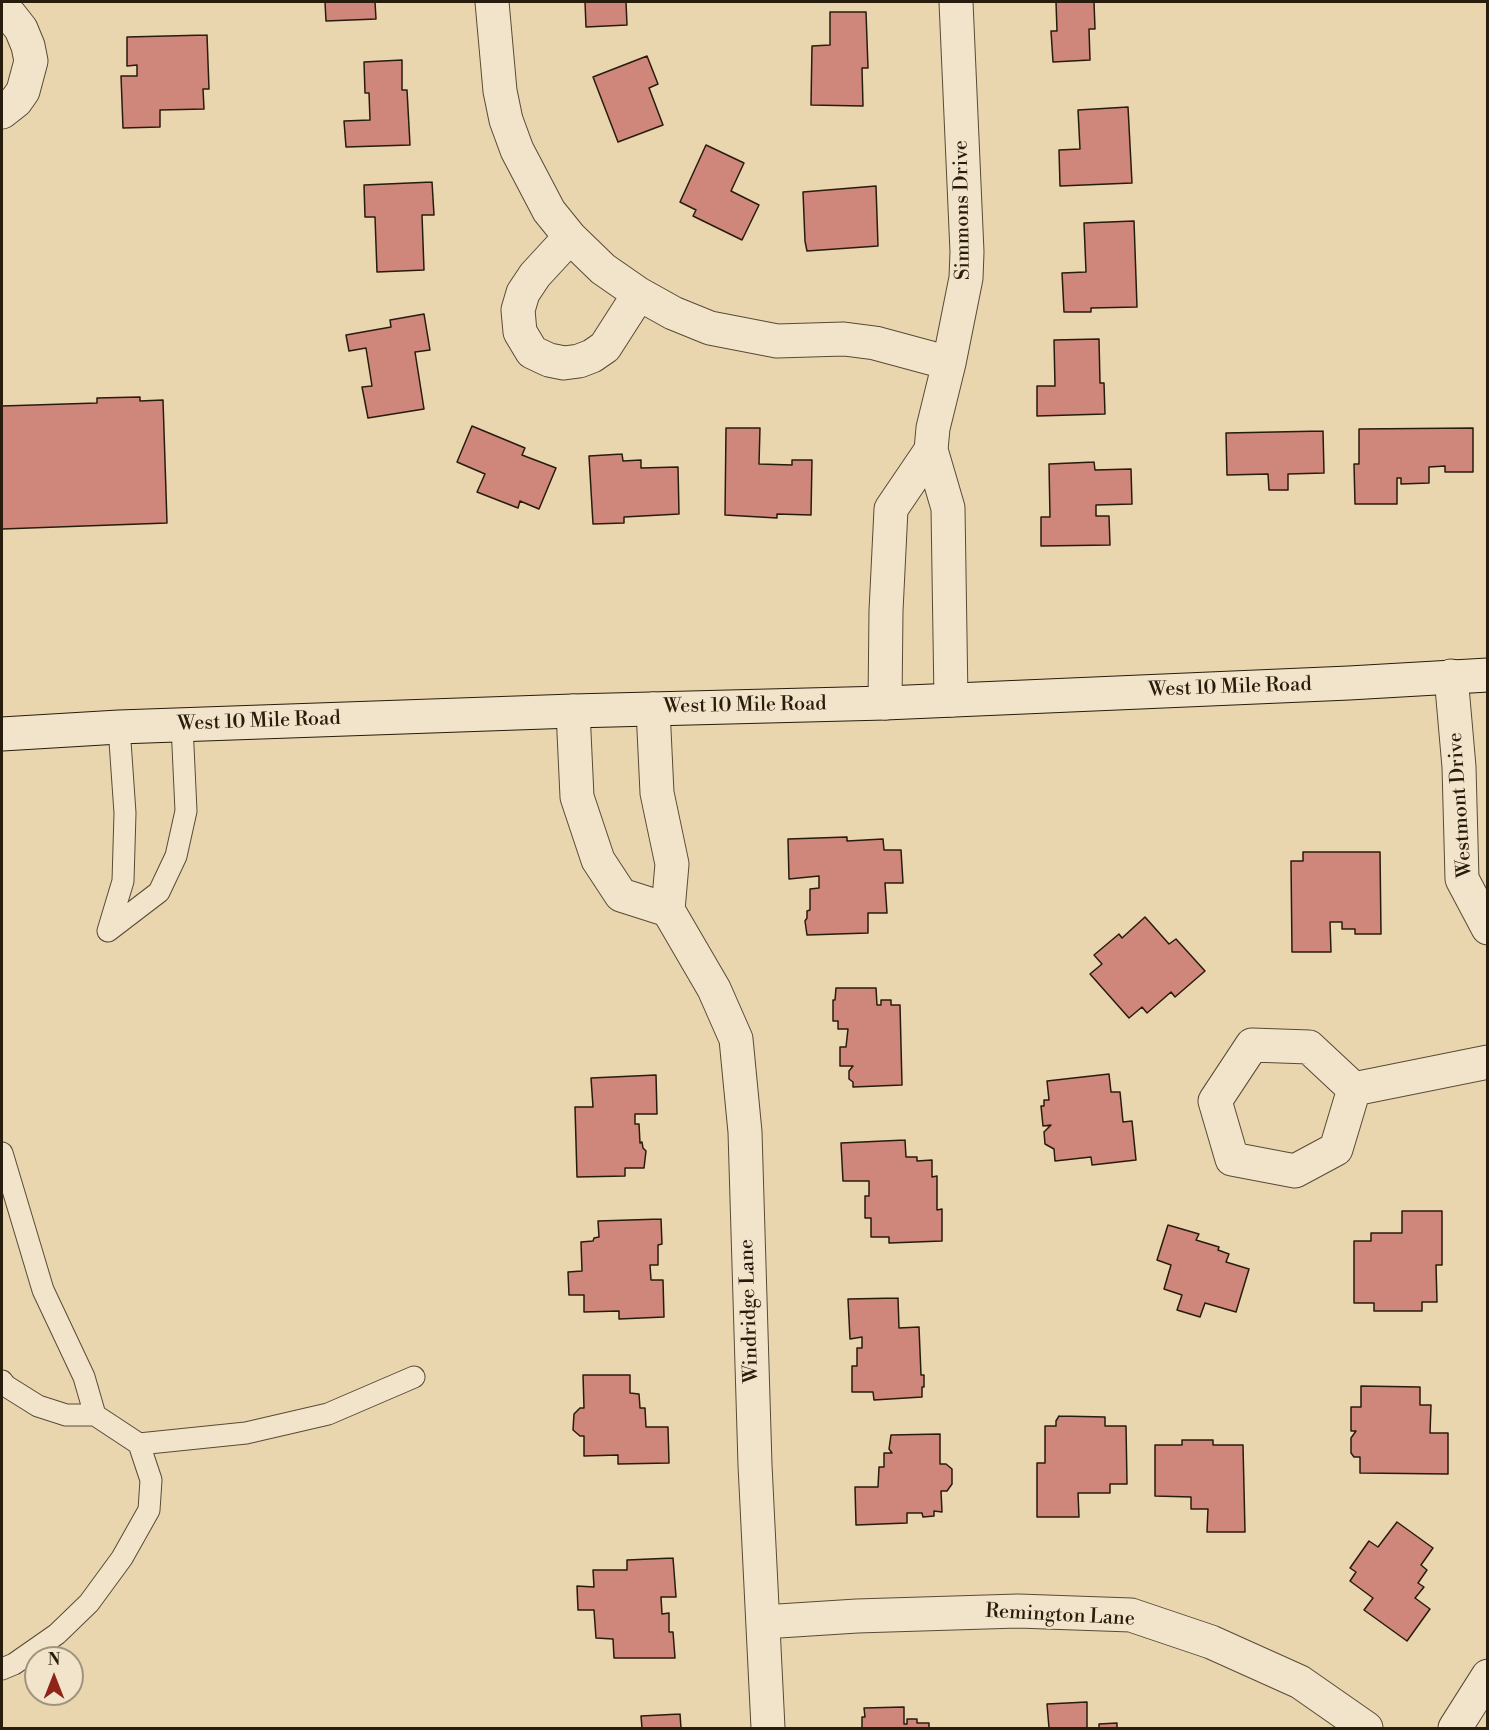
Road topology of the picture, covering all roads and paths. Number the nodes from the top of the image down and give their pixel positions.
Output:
1 (492, 2) edge
2 (956, 2) edge
3 (2, 10) edge
4 (2, 112) edge
5 (570, 237) junction
6 (639, 294) junction
7 (949, 363) junction
8 (931, 450) junction
9 (1488, 675) edge
10 (1451, 676) junction
11 (951, 700) junction
12 (885, 703) junction
13 (653, 708) junction
14 (573, 711) junction
15 (182, 725) junction
16 (118, 727) junction
17 (2, 734) edge
18 (668, 910) junction
19 (1488, 928) edge
20 (1488, 1062) edge
21 (1354, 1089) junction
22 (2, 1153) edge
23 (414, 1377) dead end
24 (2, 1381) edge
25 (95, 1415) junction
26 (139, 1444) junction
27 (763, 1622) junction
28 (2, 1669) edge
29 (1488, 1676) edge
30 (768, 1728) edge
31 (1366, 1728) edge
32 (1455, 1728) edge

1 - 5 street
2 - 7 street, Simmons Drive
3 - 4 street
5 - 6 street
5 - 6 street
6 - 7 street
7 - 8 street, Simmons Drive
8 - 11 street, Simmons Drive
8 - 12 street, Simmons Drive
9 - 10 street, West 10 Mile Road
10 - 11 street, West 10 Mile Road
10 - 19 street, Westmont Drive
11 - 12 street, West 10 Mile Road
12 - 13 street, West 10 Mile Road
13 - 14 street, West 10 Mile Road
13 - 18 street
14 - 15 street, West 10 Mile Road
14 - 18 street
15 - 16 street, West 10 Mile Road
15 - 16 lane
16 - 17 street, West 10 Mile Road
18 - 27 street, Windridge Lane
20 - 21 street
21 - 21 street
22 - 25 lane
23 - 26 lane
24 - 25 lane
25 - 26 lane
26 - 28 lane
27 - 30 street, Windridge Lane
27 - 31 street, Remington Lane
29 - 32 street

